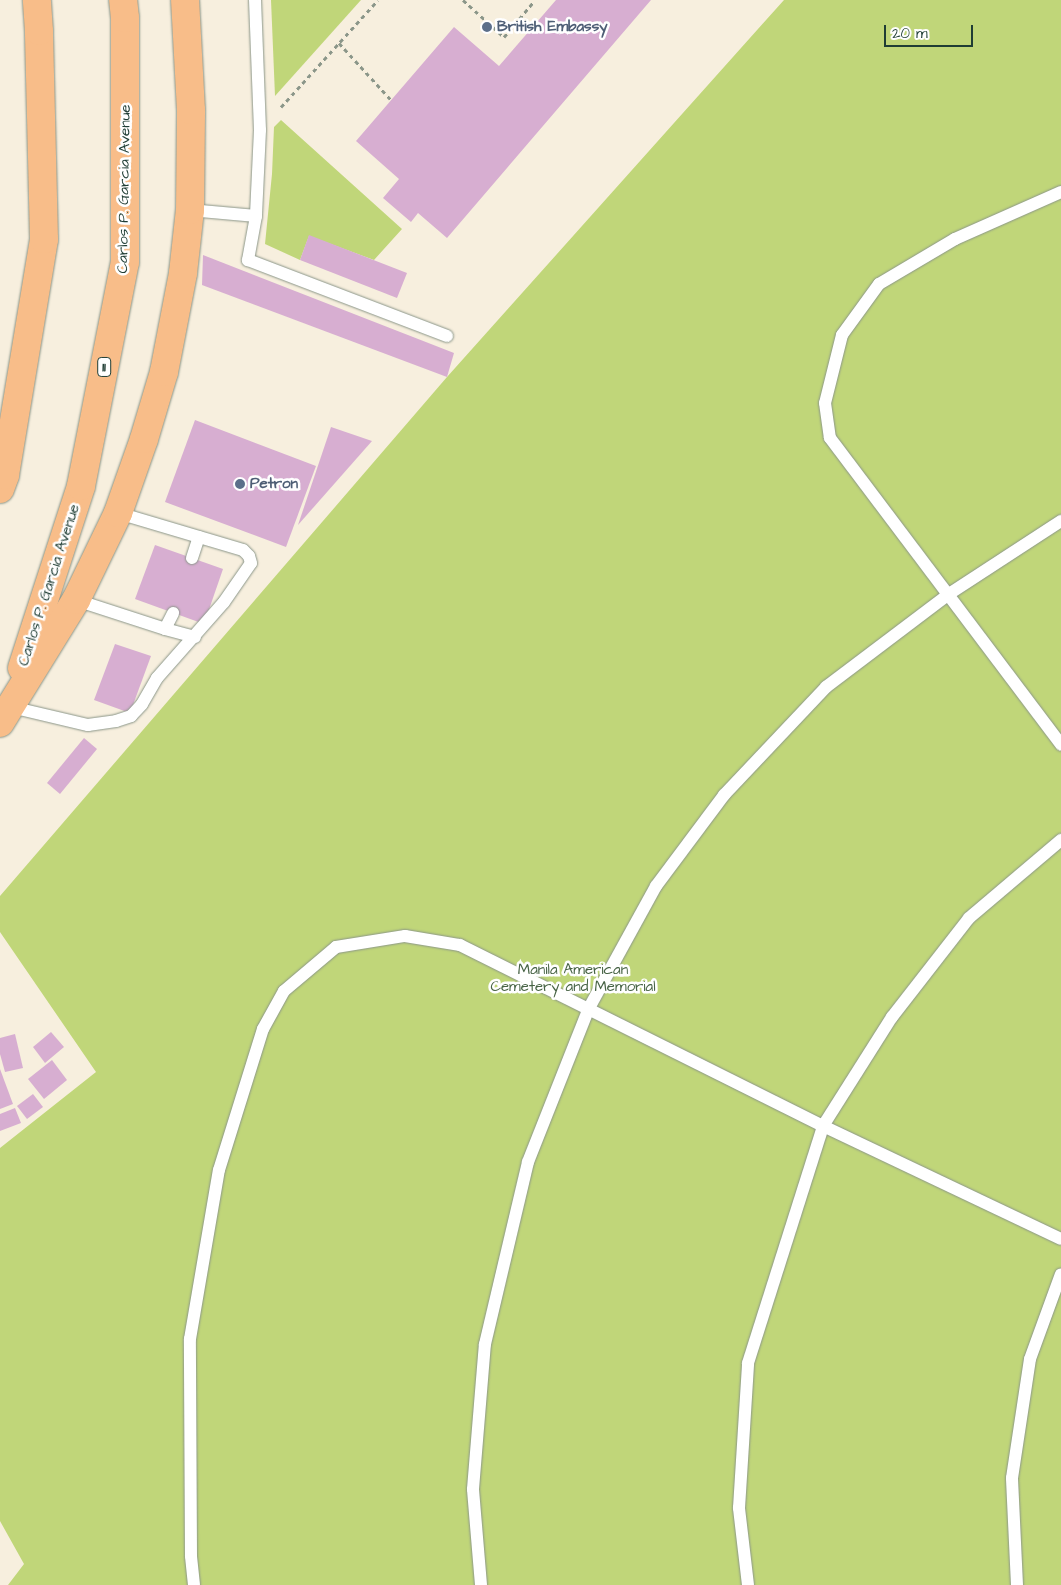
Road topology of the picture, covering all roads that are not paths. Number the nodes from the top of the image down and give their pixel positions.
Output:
1 (36, 0) edge
2 (123, 0) edge
3 (185, 0) edge
4 (255, 0) edge
5 (1061, 192) edge
6 (190, 210) junction
7 (256, 216) junction
8 (447, 336) dead end
9 (0, 489) edge
10 (118, 513) junction
11 (1061, 521) edge
12 (199, 537) junction
13 (192, 558) dead end
14 (948, 594) junction
15 (76, 600) junction
16 (173, 612) dead end
17 (165, 629) junction
18 (195, 637) junction
19 (4, 717) edge
20 (1061, 745) edge
21 (1061, 840) edge
22 (589, 1008) junction
23 (823, 1126) junction
24 (1061, 1240) edge
25 (1061, 1274) edge
26 (194, 1585) edge
27 (481, 1585) edge
28 (748, 1585) edge
29 (1017, 1585) edge

1 - 9 main road
2 - 19 main road, Carlos P. Garcia Avenue / 11
3 - 6 main road
4 - 7 lane
5 - 14 lane
6 - 7 lane
6 - 10 main road
7 - 8 lane
10 - 12 lane
10 - 15 main road
11 - 14 lane
12 - 13 lane
12 - 18 lane
14 - 20 lane
14 - 22 lane
15 - 17 lane
15 - 19 main road
16 - 17 lane
17 - 18 lane
18 - 19 lane
21 - 23 lane
22 - 23 lane
22 - 26 lane
22 - 27 lane
23 - 24 lane
23 - 28 lane
25 - 29 lane

